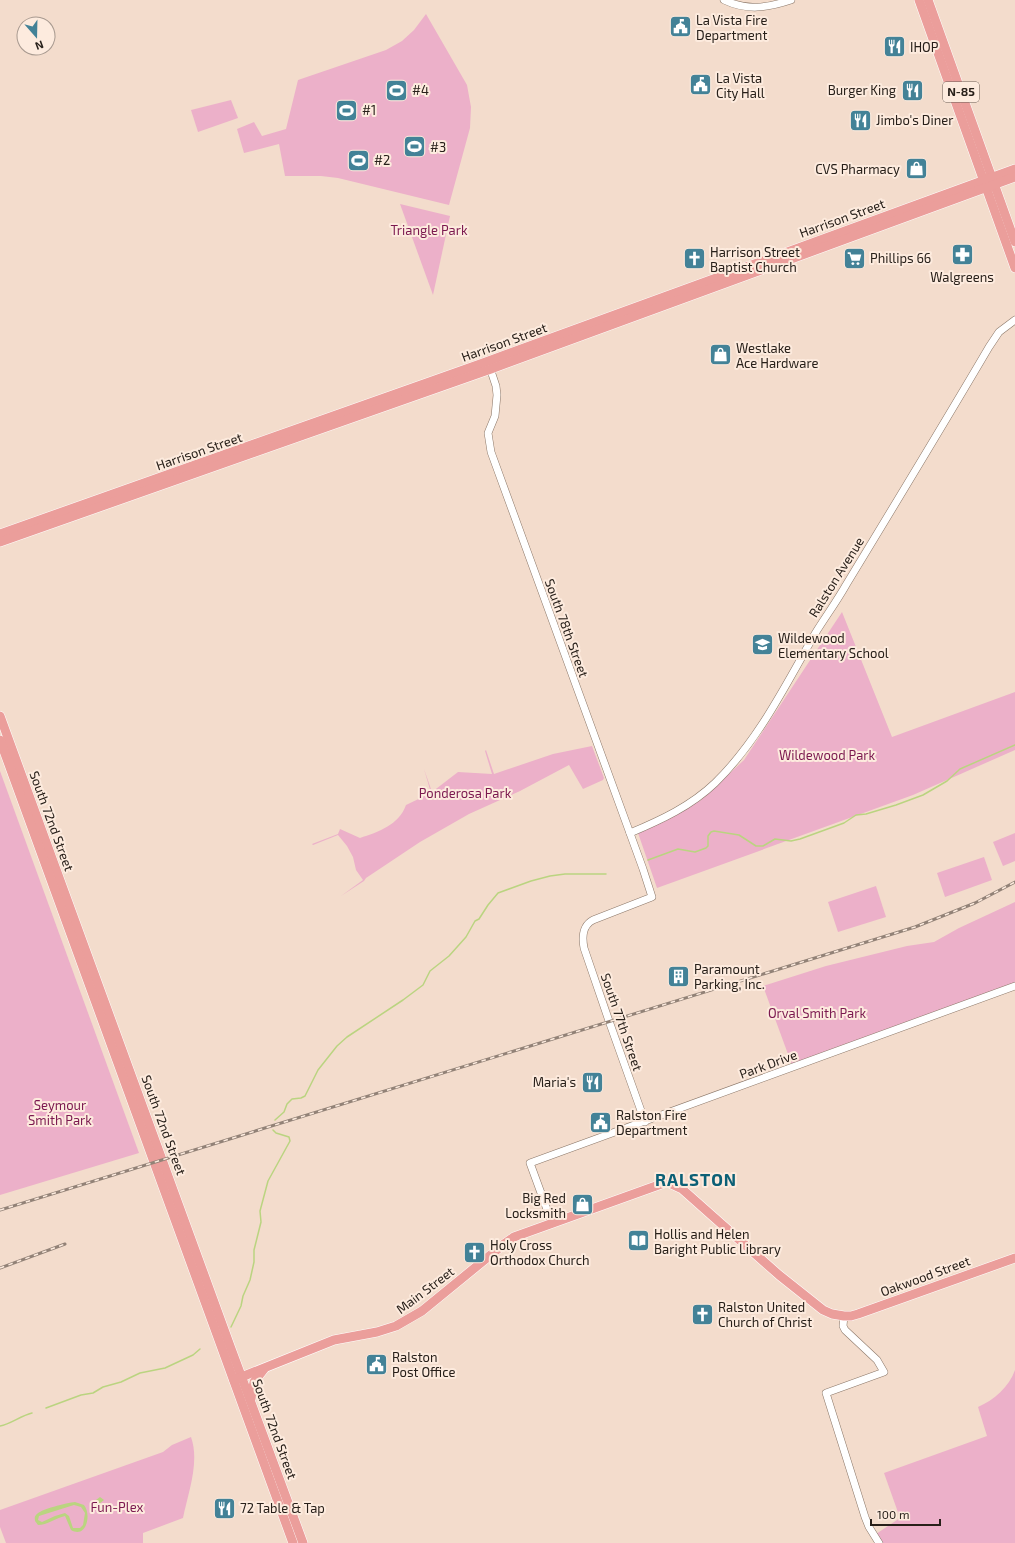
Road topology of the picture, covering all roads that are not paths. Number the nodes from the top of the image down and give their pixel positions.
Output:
1 (724, 0) edge
2 (791, 0) edge
3 (919, 0) edge
4 (928, 0) edge
5 (1015, 169) edge
6 (1015, 177) edge
7 (989, 182) junction
8 (1015, 242) edge
9 (1015, 268) edge
10 (1015, 320) edge
11 (490, 367) junction
12 (0, 534) edge
13 (0, 542) edge
14 (0, 716) edge
15 (0, 740) edge
16 (630, 833) junction
17 (585, 928) joint
18 (1015, 986) edge
19 (645, 1122) junction
20 (552, 1224) junction
21 (1015, 1258) edge
22 (844, 1316) junction
23 (264, 1369) junction
24 (238, 1378) junction
25 (251, 1403) junction
26 (293, 1543) edge
27 (303, 1543) edge
28 (879, 1543) edge

1 - 2 street
3 - 7 main road, N-85
4 - 7 main road, N-85
5 - 7 main road, Harrison Street
6 - 7 main road, Harrison Street
7 - 8 main road, N-85
7 - 9 main road, N-85
7 - 11 main road, Harrison Street
7 - 12 main road, Harrison Street
10 - 16 street, Ralston Avenue
11 - 13 main road, Harrison Street
11 - 16 street, South 78th Street
14 - 24 main road, South 72nd Street
15 - 24 main road, South 72nd Street
16 - 17 street, South 78th Street
17 - 19 street, South 77th Street
18 - 19 street, Park Drive
19 - 20 street, Park Drive
20 - 22 main road, Main Street
20 - 23 main road, Main Street
21 - 22 main road, Oakwood Street
22 - 28 street
23 - 24 main road, Main Street
23 - 25 main road
24 - 25 main road, South 72nd Street
24 - 26 main road, South 72nd Street
25 - 27 main road, South 72nd Street

